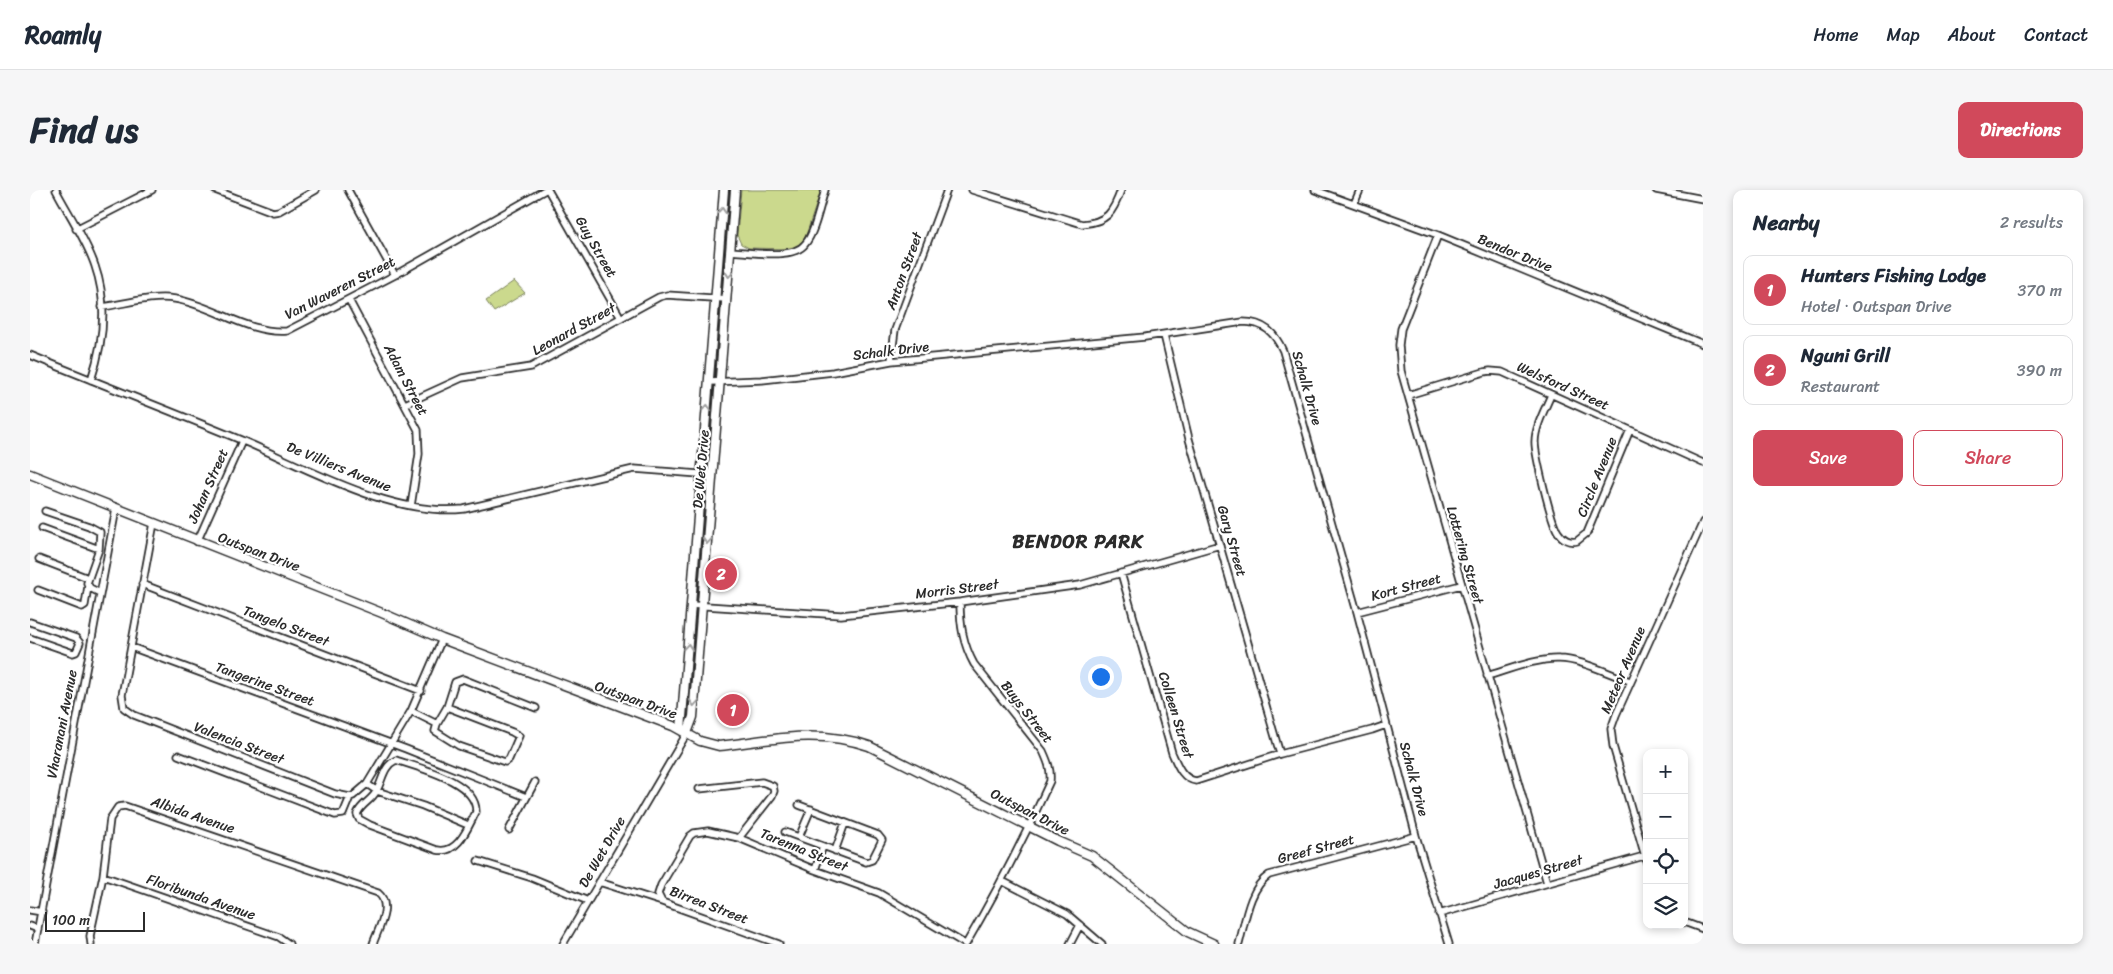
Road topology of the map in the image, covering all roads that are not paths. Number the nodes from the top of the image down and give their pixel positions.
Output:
1 (56, 190) edge
2 (152, 190) edge
3 (215, 190) edge
4 (316, 190) edge
5 (348, 190) edge
6 (547, 190) edge
7 (724, 190) edge
8 (735, 190) edge
9 (825, 190) edge
10 (947, 190) edge
11 (972, 190) edge
12 (1121, 190) edge
13 (1315, 190) edge
14 (1360, 190) edge
15 (1656, 190) edge
16 (1703, 199) edge
17 (1354, 204) junction
18 (76, 229) junction
19 (1438, 235) junction
20 (731, 250) junction
21 (395, 275) junction
22 (715, 298) junction
23 (727, 299) junction
24 (349, 300) junction
25 (102, 307) junction
26 (622, 318) junction
27 (1164, 335) junction
28 (1703, 344) edge
29 (30, 355) edge
30 (891, 362) junction
31 (91, 380) junction
32 (710, 382) junction
33 (721, 382) junction
34 (1408, 395) junction
35 (1551, 395) junction
36 (405, 404) junction
37 (1630, 430) junction
38 (242, 441) junction
39 (1703, 463) edge
40 (30, 474) edge
41 (701, 474) junction
42 (712, 475) junction
43 (411, 506) junction
44 (116, 509) junction
45 (45, 511) dead end
46 (1703, 522) edge
47 (154, 523) junction
48 (42, 528) dead end
49 (197, 542) junction
50 (1220, 545) junction
51 (99, 549) junction
52 (39, 559) dead end
53 (1121, 573) junction
54 (88, 578) junction
55 (142, 584) junction
56 (88, 586) junction
57 (1461, 586) junction
58 (38, 590) dead end
59 (100, 593) junction
60 (960, 602) junction
61 (691, 605) junction
62 (702, 606) junction
63 (1357, 612) junction
64 (30, 622) edge
65 (30, 638) edge
66 (442, 639) junction
67 (131, 647) junction
68 (78, 650) junction
69 (88, 652) junction
70 (1487, 676) junction
71 (1630, 681) junction
72 (421, 691) junction
73 (447, 707) junction
74 (536, 708) dead end
75 (411, 711) junction
76 (437, 724) junction
77 (1386, 725) junction
78 (684, 732) junction
79 (391, 743) junction
80 (1280, 754) junction
81 (178, 755) dead end
82 (535, 782) dead end
83 (367, 784) junction
84 (699, 789) dead end
85 (377, 791) junction
86 (526, 797) junction
87 (350, 798) junction
88 (799, 805) dead end
89 (811, 809) junction
90 (845, 823) junction
91 (468, 825) junction
92 (1030, 826) junction
93 (509, 830) dead end
94 (785, 832) dead end
95 (1416, 836) junction
96 (799, 837) junction
97 (739, 838) junction
98 (823, 846) junction
99 (835, 851) junction
100 (1643, 852) edge
101 (1643, 856) edge
102 (478, 860) dead end
103 (815, 870) junction
104 (102, 876) junction
105 (599, 882) junction
106 (1002, 882) junction
107 (1547, 883) junction
108 (660, 899) junction
109 (588, 901) junction
110 (30, 910) edge
111 (42, 912) junction
112 (1440, 914) junction
113 (1688, 923) edge
114 (1080, 925) junction
115 (30, 926) edge
116 (38, 928) junction
117 (1703, 929) edge
118 (35, 944) edge
119 (92, 944) edge
120 (289, 944) edge
121 (373, 944) edge
122 (563, 944) edge
123 (779, 944) edge
124 (966, 944) edge
125 (1070, 944) edge
126 (1102, 944) edge
127 (1214, 944) edge
128 (1239, 944) edge
129 (1449, 944) edge

1 - 18 street
2 - 18 street
3 - 4 street
5 - 21 street
6 - 21 street, Van Waveren Street
6 - 26 street, Guy Street
22 -> 7 street, De Wet Drive
8 - 20 street, De Wet Drive
9 - 20 street
10 - 30 street, Anton Street
11 - 12 street
13 - 17 street, Bendor Drive
14 - 17 street
15 - 16 street
17 - 19 street, Bendor Drive
18 - 25 street
19 - 28 street, Bendor Drive
19 - 34 street, Lottering Street
20 -> 23 street, De Wet Drive
21 - 24 street, Van Waveren Street
22 - 23 street, Leonard Street
22 - 26 street, Leonard Street
22 - 32 street, De Wet Drive
23 - 33 street, De Wet Drive
24 - 25 street, Van Waveren Street
24 - 36 street, Adam Street
25 - 31 street
26 - 36 street, Leonard Street
27 - 30 street, Schalk Drive
27 - 50 street, Gary Street
27 - 63 street, Schalk Drive
29 - 31 street, De Villiers Avenue
30 - 33 street, Schalk Drive
31 - 38 street, De Villiers Avenue
32 - 33 street, Schalk Drive
41 -> 32 street, De Wet Drive
33 - 42 street, De Wet Drive
34 - 35 street, Welsford Street
34 - 57 street, Lottering Street
35 - 37 street, Welsford Street
35 - 37 street, Circle Avenue
36 - 43 street, Adam Street
37 - 39 street, Welsford Street
38 - 43 street, De Villiers Avenue
38 - 49 street, Johan Street
40 - 44 street, Outspan Drive
41 - 42 street, De Villiers Avenue
41 - 43 street, De Villiers Avenue
41 - 61 street, De Wet Drive
42 -> 62 street, De Wet Drive
44 - 47 street, Outspan Drive
44 - 59 street, Vharanani Avenue
45 - 51 street
46 - 71 street, Meteor Avenue
47 - 49 street, Outspan Drive
47 - 55 street, Valencia Street
48 - 51 street
49 - 66 street, Outspan Drive
50 - 53 street, Morris Street
50 - 80 street, Gary Street
51 - 54 street
52 - 54 street
53 - 60 street, Morris Street
53 - 80 street, Colleen Street
54 - 56 street
55 - 67 street, Valencia Street
55 - 72 street, Tangelo Street
56 - 58 street
56 - 59 street
57 - 63 street, Kort Street
57 - 70 street, Lottering Street
59 - 69 street, Vharanani Avenue
60 - 62 street, Morris Street
60 - 92 street, Buys Street
61 - 62 street, Morris Street
78 -> 61 street, De Wet Drive
62 -> 78 street, De Wet Drive
63 - 77 street, Schalk Drive
64 - 68 street
65 - 68 street
66 - 72 street
66 - 78 street, Outspan Drive
67 - 79 street, Tangerine Street
67 - 87 street, Valencia Street
68 - 69 street
69 - 111 street, Vharanani Avenue
70 - 71 street
70 - 107 street, Lottering Street
71 - 100 street, Meteor Avenue
72 - 75 street
73 - 74 street
73 - 76 street
73 - 76 street
75 - 76 street
75 - 79 street
77 - 80 street, Colleen Street
77 - 95 street, Schalk Drive
78 - 92 street, Outspan Drive
78 - 105 street, De Wet Drive
79 - 83 street
79 - 86 street, Tangerine Street
81 - 87 street
82 - 86 street
83 - 85 street
83 - 87 street
84 - 97 street
85 - 91 street
85 - 91 street
85 - 91 street
86 - 93 street
88 - 89 street
89 - 90 street
89 - 96 street
90 - 99 street
90 - 99 street
92 - 106 street, Buys Street
92 - 127 street, Outspan Drive
94 - 96 street
95 - 112 street, Schalk Drive
95 - 128 street, Greef Street
96 - 98 street
97 - 103 street, Tarenna Street
97 - 108 street, Tarenna Street
98 - 99 street
98 - 103 street
101 - 107 street, Jacques Street
102 - 109 street
103 - 124 street, Tarenna Street
104 - 119 street, Albida Avenue
104 - 120 street, Floribunda Avenue
104 - 121 street, Albida Avenue
105 - 108 street, Birrea Street
105 - 109 street, De Wet Drive
106 - 114 street
106 - 124 street, Buys Street
107 - 112 street, Jacques Street
108 - 123 street, Birrea Street
109 - 122 street, De Wet Drive
110 - 111 street
111 - 116 street, Vharanani Avenue
112 - 129 street, Schalk Drive
113 - 117 street
114 - 125 street
114 - 126 street
115 - 116 street
116 - 118 street, Vharanani Avenue

